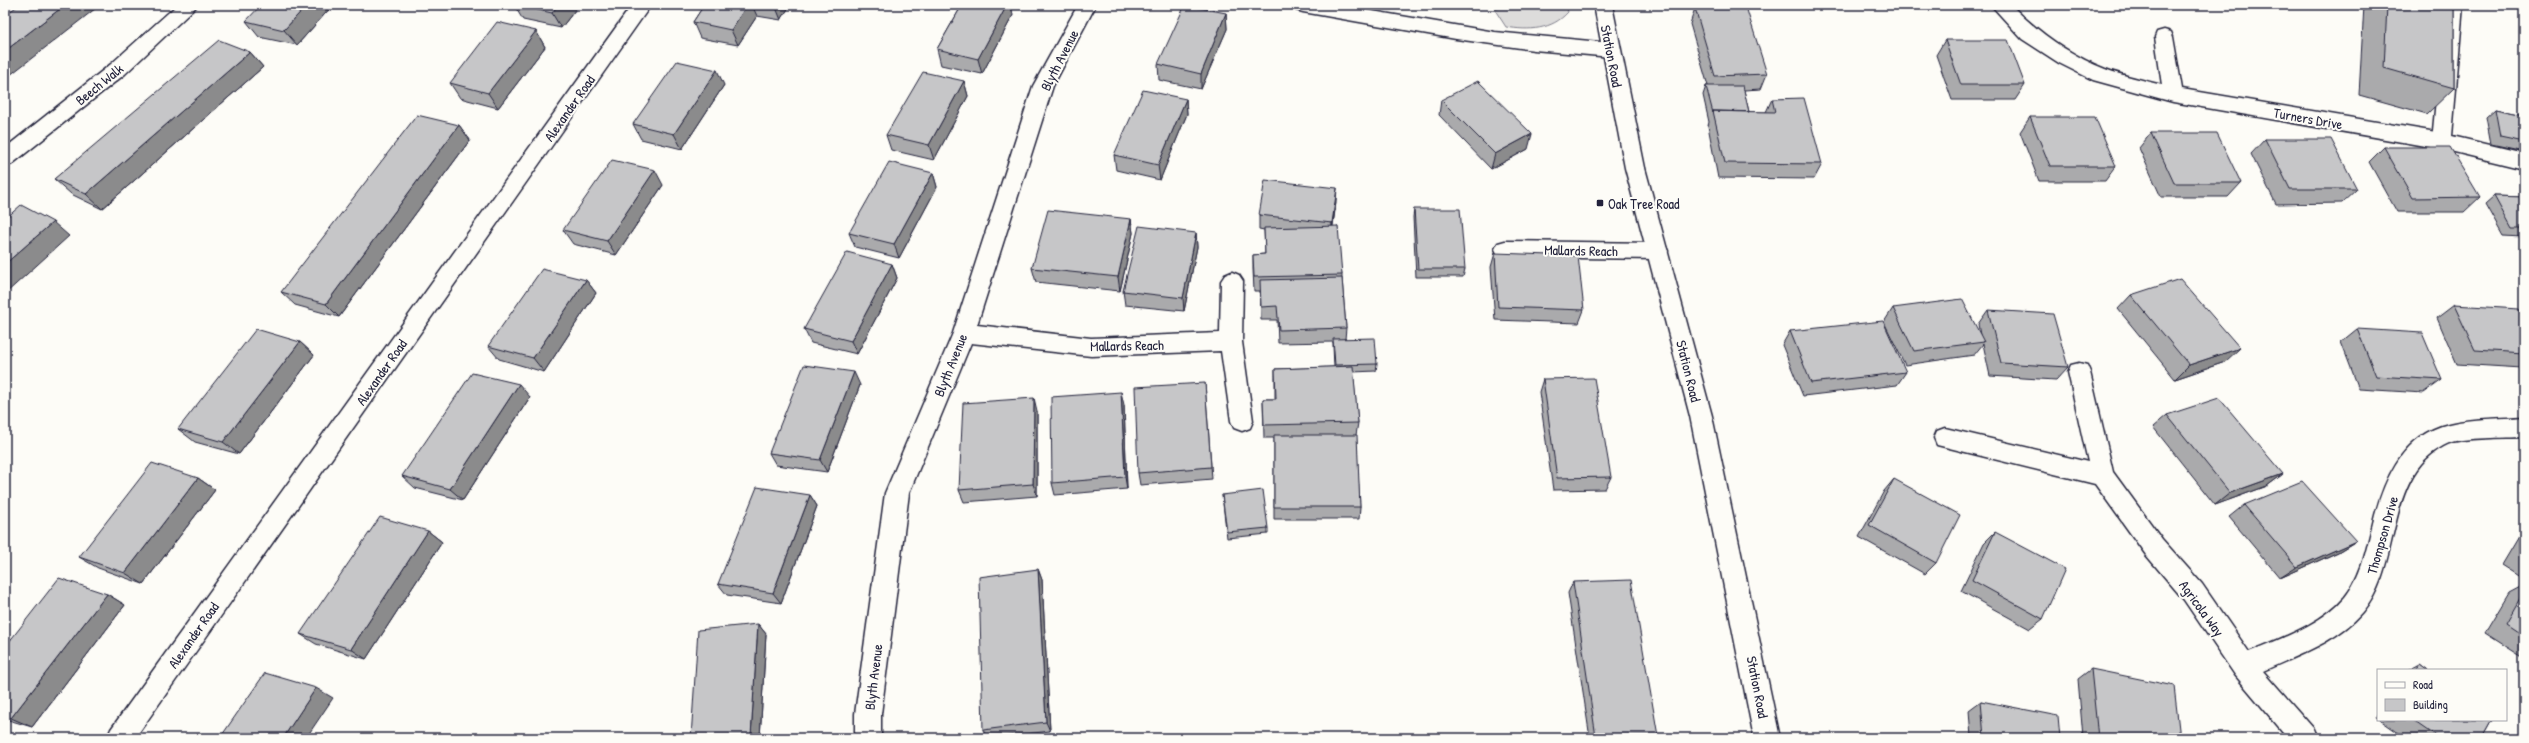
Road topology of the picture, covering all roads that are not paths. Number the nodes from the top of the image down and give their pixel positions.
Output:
1 (189, 5) edge
2 (642, 5) edge
3 (1087, 5) edge
4 (1303, 5) edge
5 (1603, 5) edge
6 (2000, 5) edge
7 (2454, 5) edge
8 (2164, 36) dead end
9 (1611, 50) junction
10 (2173, 95) junction
11 (2442, 141) junction
12 (5, 159) edge
13 (2524, 161) edge
14 (1505, 249) dead end
15 (1658, 251) junction
16 (1232, 281) dead end
17 (964, 333) junction
18 (1231, 342) junction
19 (2079, 372) dead end
20 (1242, 421) dead end
21 (2524, 426) edge
22 (1945, 438) dead end
23 (2102, 476) junction
24 (2244, 667) junction
25 (120, 738) edge
26 (868, 738) edge
27 (1767, 738) edge
28 (2305, 738) edge

1 - 12 street, Beech Walk
2 - 25 street, Alexander Road
3 - 17 street, Blyth Avenue
4 - 9 street
5 - 9 street, Station Road
6 - 10 street, Turners Drive
7 - 11 street
8 - 10 street
9 - 15 street, Station Road
10 - 11 street, Turners Drive
11 - 13 street, Turners Drive
14 - 15 street, Mallards Reach
15 - 27 street, Station Road
16 - 18 street
17 - 18 street, Mallards Reach
17 - 26 street, Blyth Avenue
18 - 20 street
19 - 23 street, Agricola Way
21 - 24 street, Thompson Drive
22 - 23 street
23 - 24 street, Agricola Way
24 - 28 street, Agricola Way

